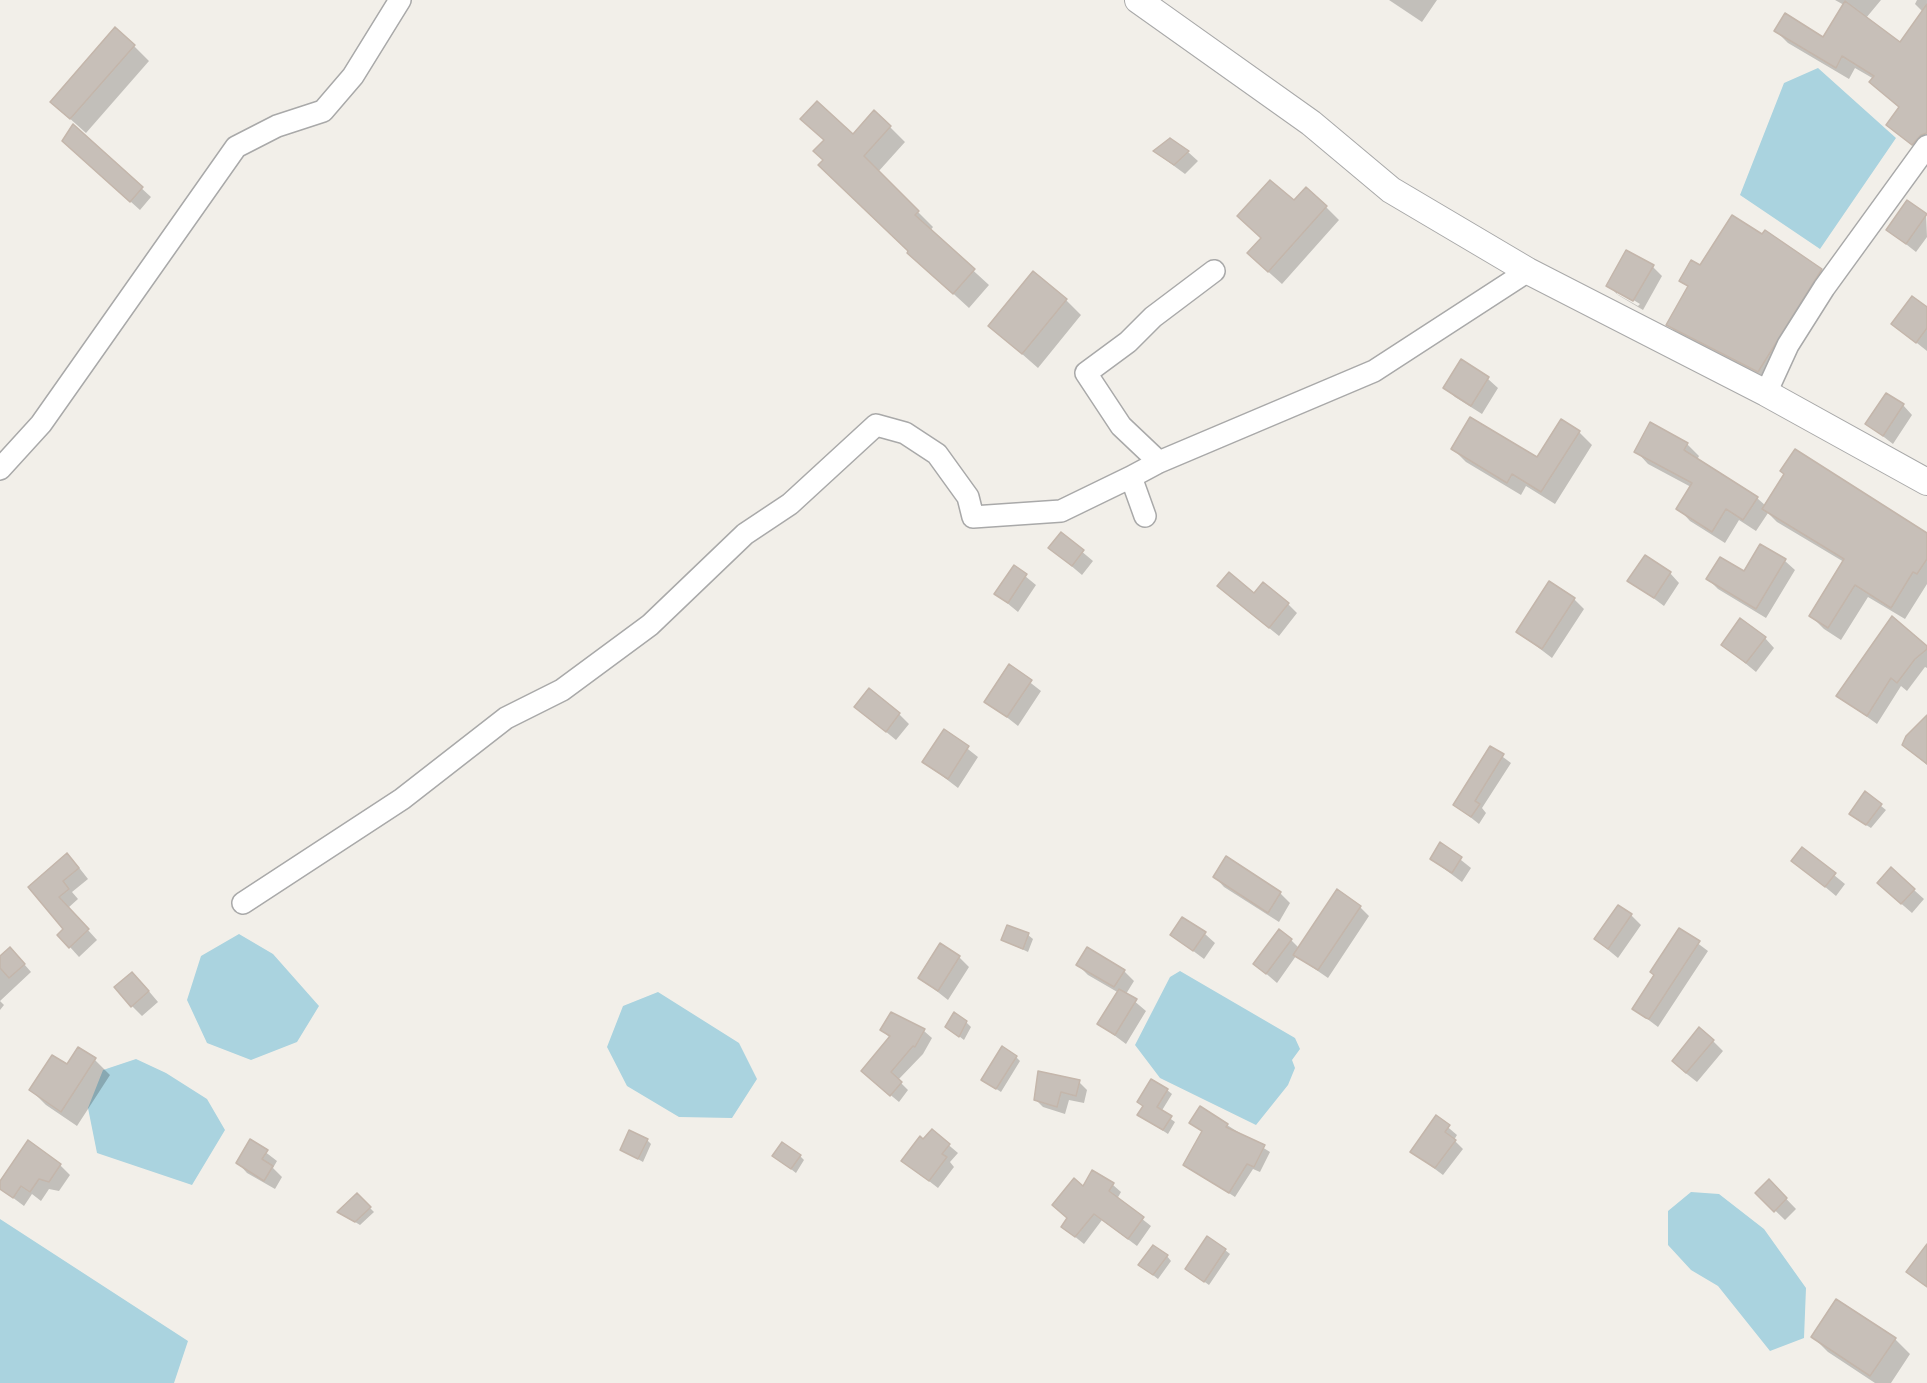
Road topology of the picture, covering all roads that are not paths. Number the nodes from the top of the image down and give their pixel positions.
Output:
1 (399, 0) edge
2 (1138, 0) edge
3 (1927, 146) edge
4 (1214, 271) dead end
5 (1528, 271) junction
6 (1766, 393) junction
7 (1158, 462) junction
8 (0, 470) edge
9 (1131, 477) junction
10 (1927, 482) edge
11 (1145, 516) dead end
12 (243, 903) dead end

1 - 8 street
2 - 5 street
3 - 6 street
4 - 7 street
5 - 6 street
5 - 7 street
6 - 10 street
7 - 9 street
9 - 11 street
9 - 12 street

